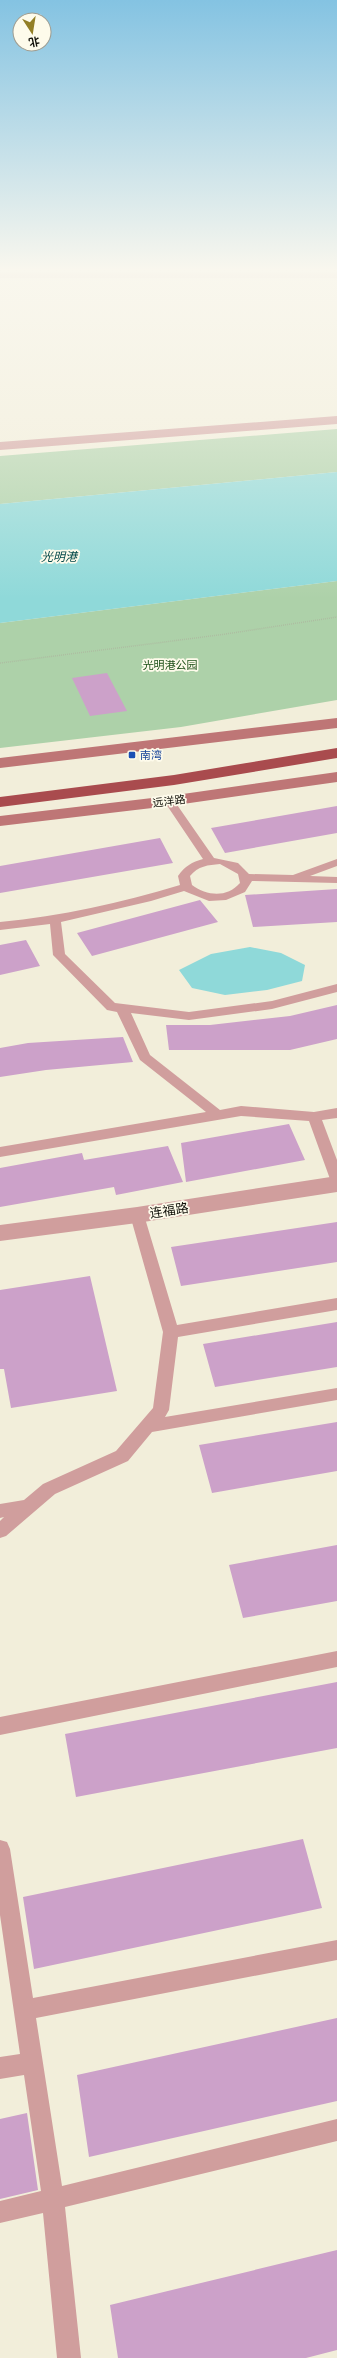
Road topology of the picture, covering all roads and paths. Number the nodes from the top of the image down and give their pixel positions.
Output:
1 (337, 420) edge
2 (0, 446) edge
3 (337, 617) edge
4 (0, 663) edge
5 (337, 723) edge
6 (337, 739) edge
7 (337, 753) edge
8 (0, 763) edge
9 (337, 777) edge
10 (0, 788) edge
11 (169, 801) junction
12 (0, 802) edge
13 (0, 821) edge
14 (210, 861) junction
15 (337, 862) edge
16 (246, 877) junction
17 (294, 878) junction
18 (337, 880) edge
19 (186, 887) junction
20 (55, 920) junction
21 (0, 926) edge
22 (337, 988) edge
23 (122, 1008) junction
24 (337, 1113) edge
25 (218, 1115) junction
26 (314, 1117) junction
27 (0, 1152) edge
28 (337, 1179) edge
29 (337, 1184) edge
30 (137, 1215) junction
31 (0, 1233) edge
32 (337, 1304) edge
33 (171, 1332) junction
34 (337, 1394) edge
35 (147, 1426) junction
36 (28, 1507) junction
37 (0, 1512) edge
38 (0, 1531) edge
39 (337, 1659) edge
40 (0, 1726) edge
41 (0, 1849) edge
42 (337, 1950) edge
43 (25, 2010) junction
44 (32, 2063) junction
45 (0, 2068) edge
46 (337, 2130) edge
47 (53, 2200) junction
48 (0, 2212) edge
49 (69, 2358) edge

1 - 2 street
3 - 4 path
5 - 8 main road
6 - 10 highway
7 - 12 highway
9 - 11 main road, 远洋路
11 - 13 main road, 远洋路
11 - 14 lane
14 - 16 lane
14 - 19 lane
15 - 17 lane
16 - 17 lane
16 - 19 lane
17 - 18 lane
19 - 20 lane
20 - 21 lane
20 - 23 lane
22 - 23 lane
23 - 25 lane
24 - 26 lane
25 - 26 lane
25 - 27 lane
26 - 28 lane
29 - 30 street, 连福路
30 - 31 street, 连福路
30 - 33 lane
32 - 33 lane
33 - 35 lane
34 - 35 lane
35 - 36 lane
36 - 37 lane
36 - 38 lane
39 - 40 lane
41 - 43 lane
42 - 43 lane
43 - 44 lane
44 - 45 lane
44 - 47 lane
46 - 47 lane
47 - 48 lane
47 - 49 lane

